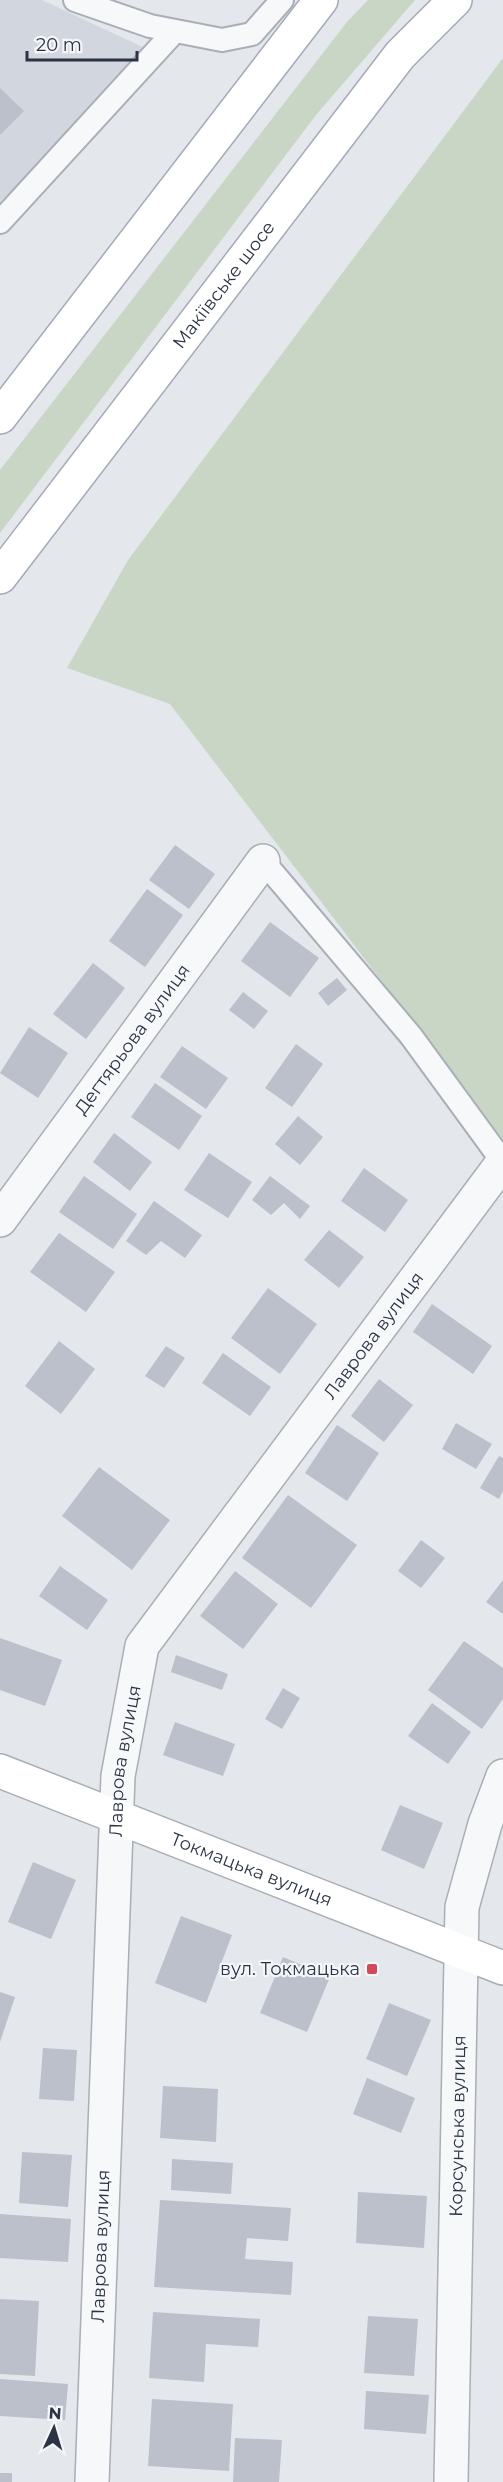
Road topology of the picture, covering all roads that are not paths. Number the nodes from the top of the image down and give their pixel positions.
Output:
1 (75, 0) edge
2 (455, 0) edge
3 (303, 4) edge
4 (175, 31) junction
5 (0, 222) edge
6 (0, 417) edge
7 (0, 578) edge
8 (263, 861) joint
9 (503, 1162) edge
10 (0, 1220) edge
11 (0, 1771) edge
12 (503, 1776) edge
13 (116, 1815) junction
14 (461, 1952) junction
15 (503, 1968) edge
16 (92, 2482) edge
17 (451, 2482) edge

1 - 4 lane
2 - 7 main road, Макіївське шосе
3 - 4 lane
3 - 6 main road
4 - 5 lane
8 - 9 lane
8 - 10 street, Дегтярьова вулиця
9 - 13 street, Лаврова вулиця
11 - 13 main road, Токмацька вулиця
12 - 14 street, Корсунська вулиця
13 - 14 main road, Токмацька вулиця
13 - 16 street, Лаврова вулиця
14 - 15 main road, Токмацька вулиця
14 - 17 street, Корсунська вулиця

